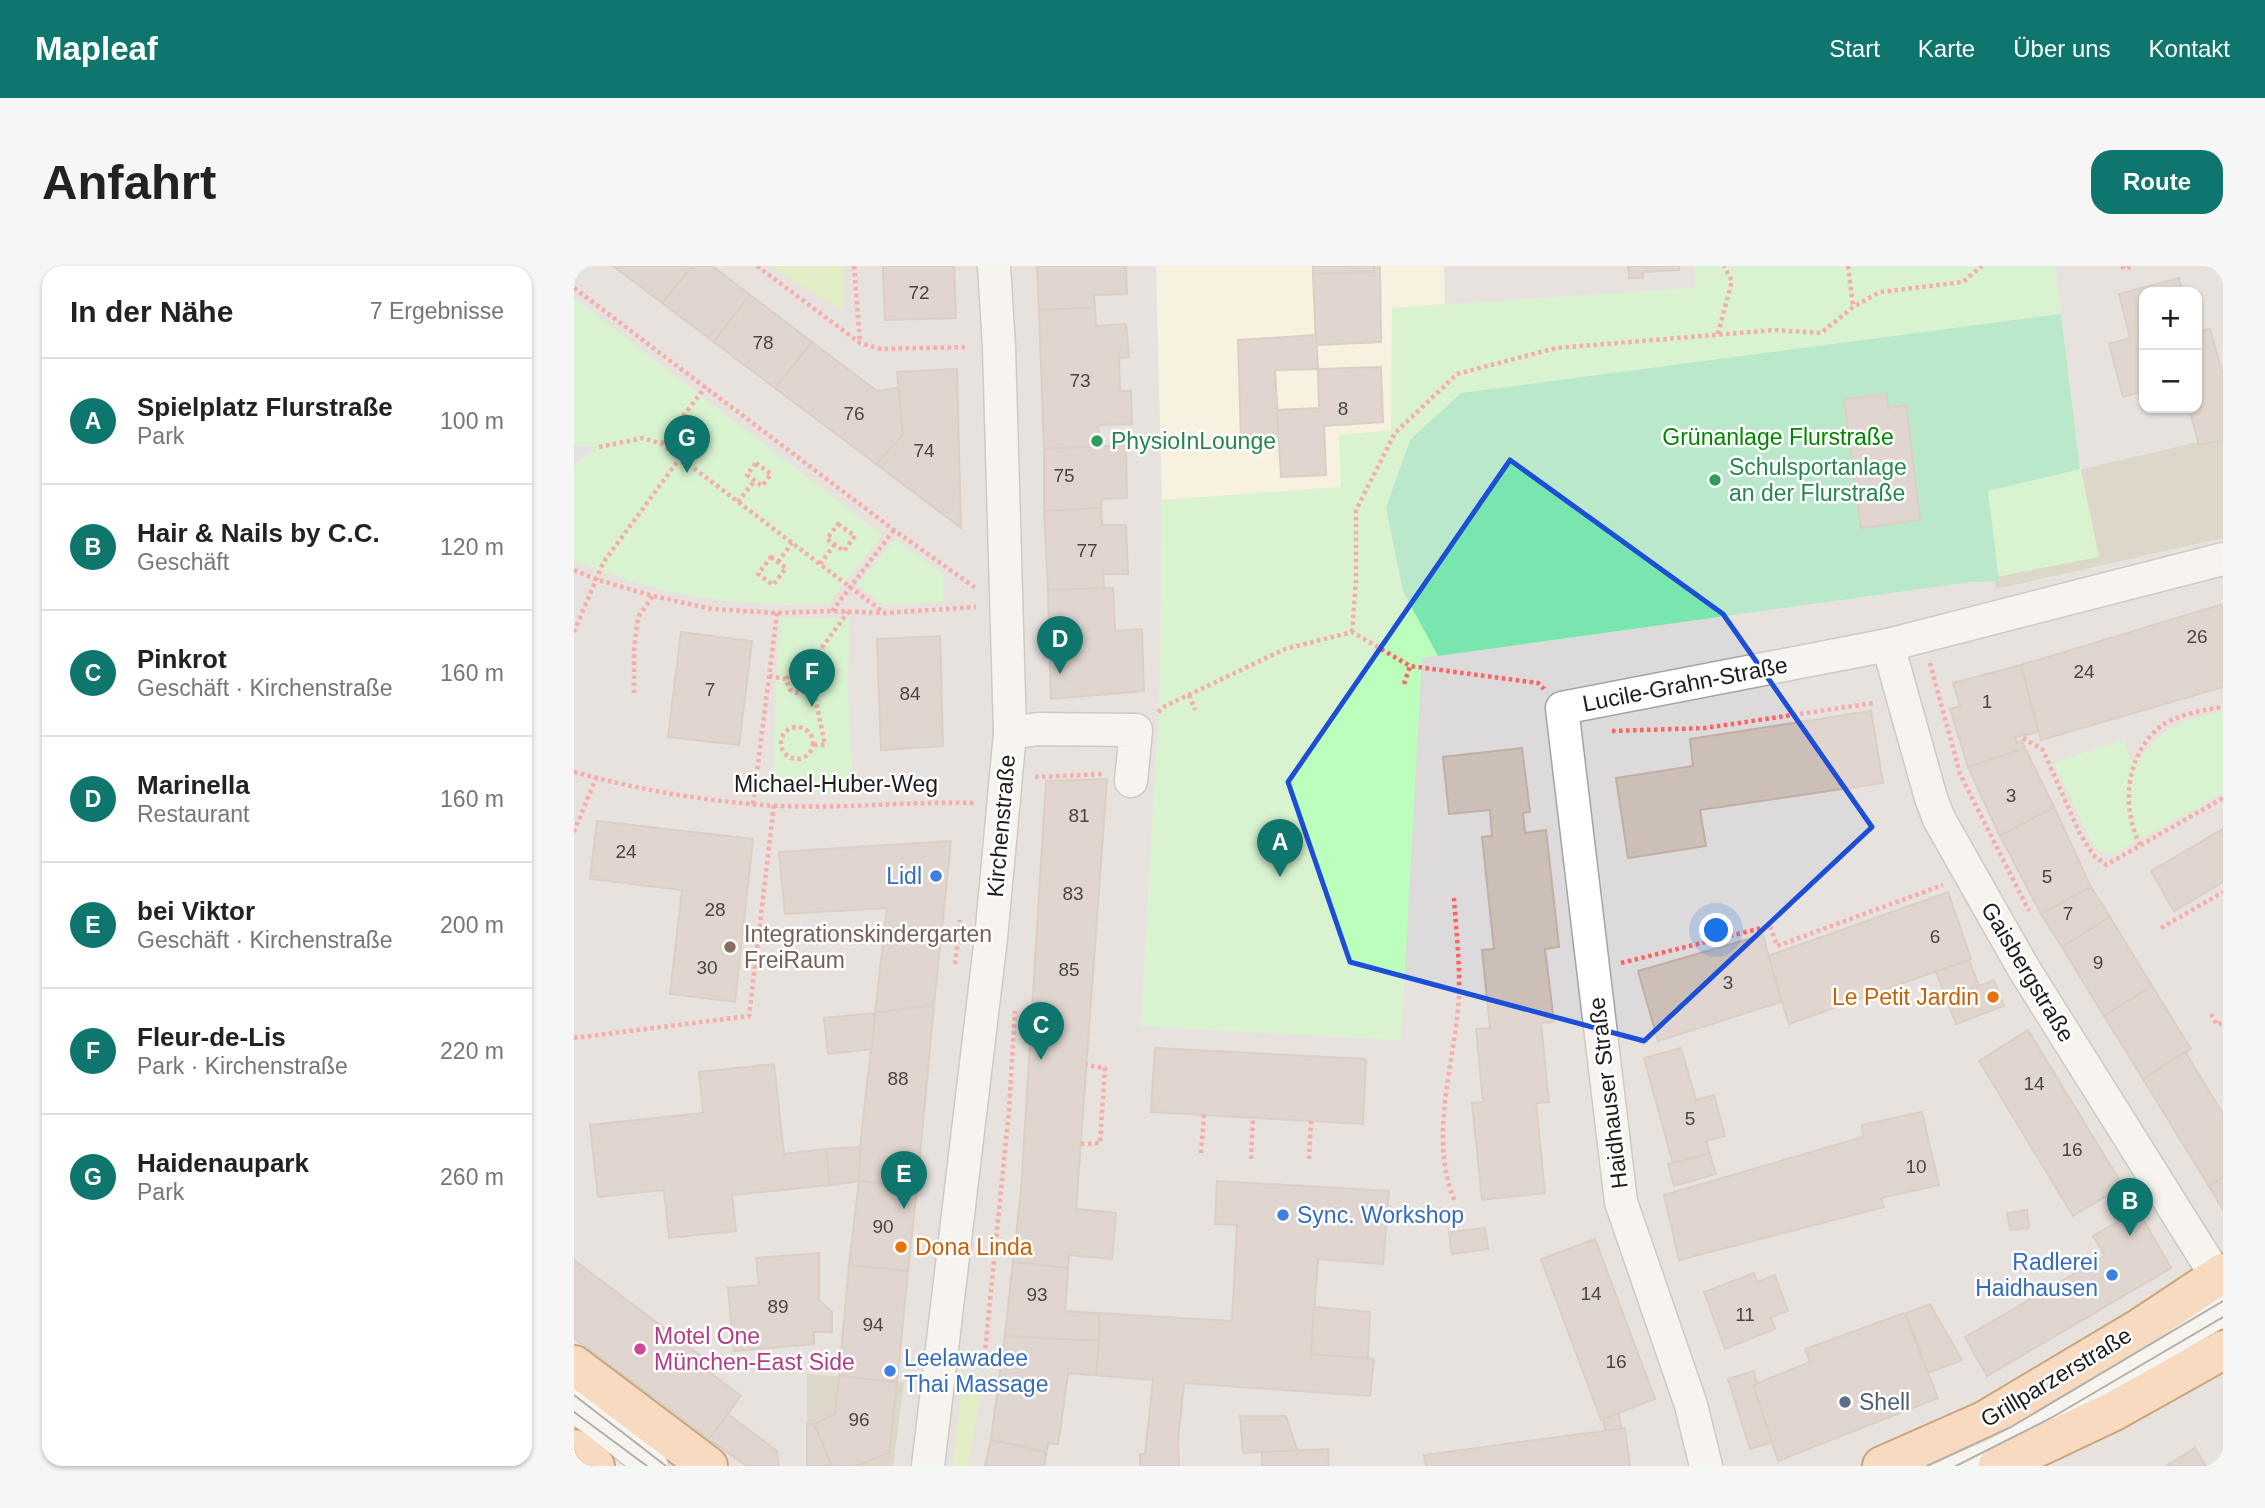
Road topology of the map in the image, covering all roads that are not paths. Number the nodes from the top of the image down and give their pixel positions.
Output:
1 (994, 266) edge
2 (2223, 559) edge
3 (1888, 645) junction
4 (1563, 720) joint
5 (1010, 733) junction
6 (1132, 777) road end
7 (2221, 1286) edge
8 (2223, 1350) edge
9 (574, 1365) edge
10 (2102, 1365) junction
11 (574, 1405) edge
12 (2114, 1410) junction
13 (574, 1413) edge
14 (574, 1449) edge
15 (643, 1460) edge
16 (595, 1466) edge
17 (708, 1466) edge
18 (928, 1466) edge
19 (1706, 1466) edge
20 (1882, 1466) edge
21 (1942, 1466) edge
22 (1998, 1466) edge

1 - 5 street, Kirchenstraße
2 - 3 street, Lucile-Grahn-Straße
3 - 4 street, Lucile-Grahn-Straße
3 - 7 street, Gaisbergstraße
4 - 19 street, Haidhauser Straße
5 - 6 street
5 - 18 street, Kirchenstraße
7 - 10 main road, Grillparzerstraße
8 - 12 main road, Grillparzerstraße
9 - 17 main road
10 - 12 street
10 - 20 main road, Grillparzerstraße
10 - 21 street
11 - 15 street
12 - 22 main road, Grillparzerstraße
13 - 15 street
14 - 16 main road

